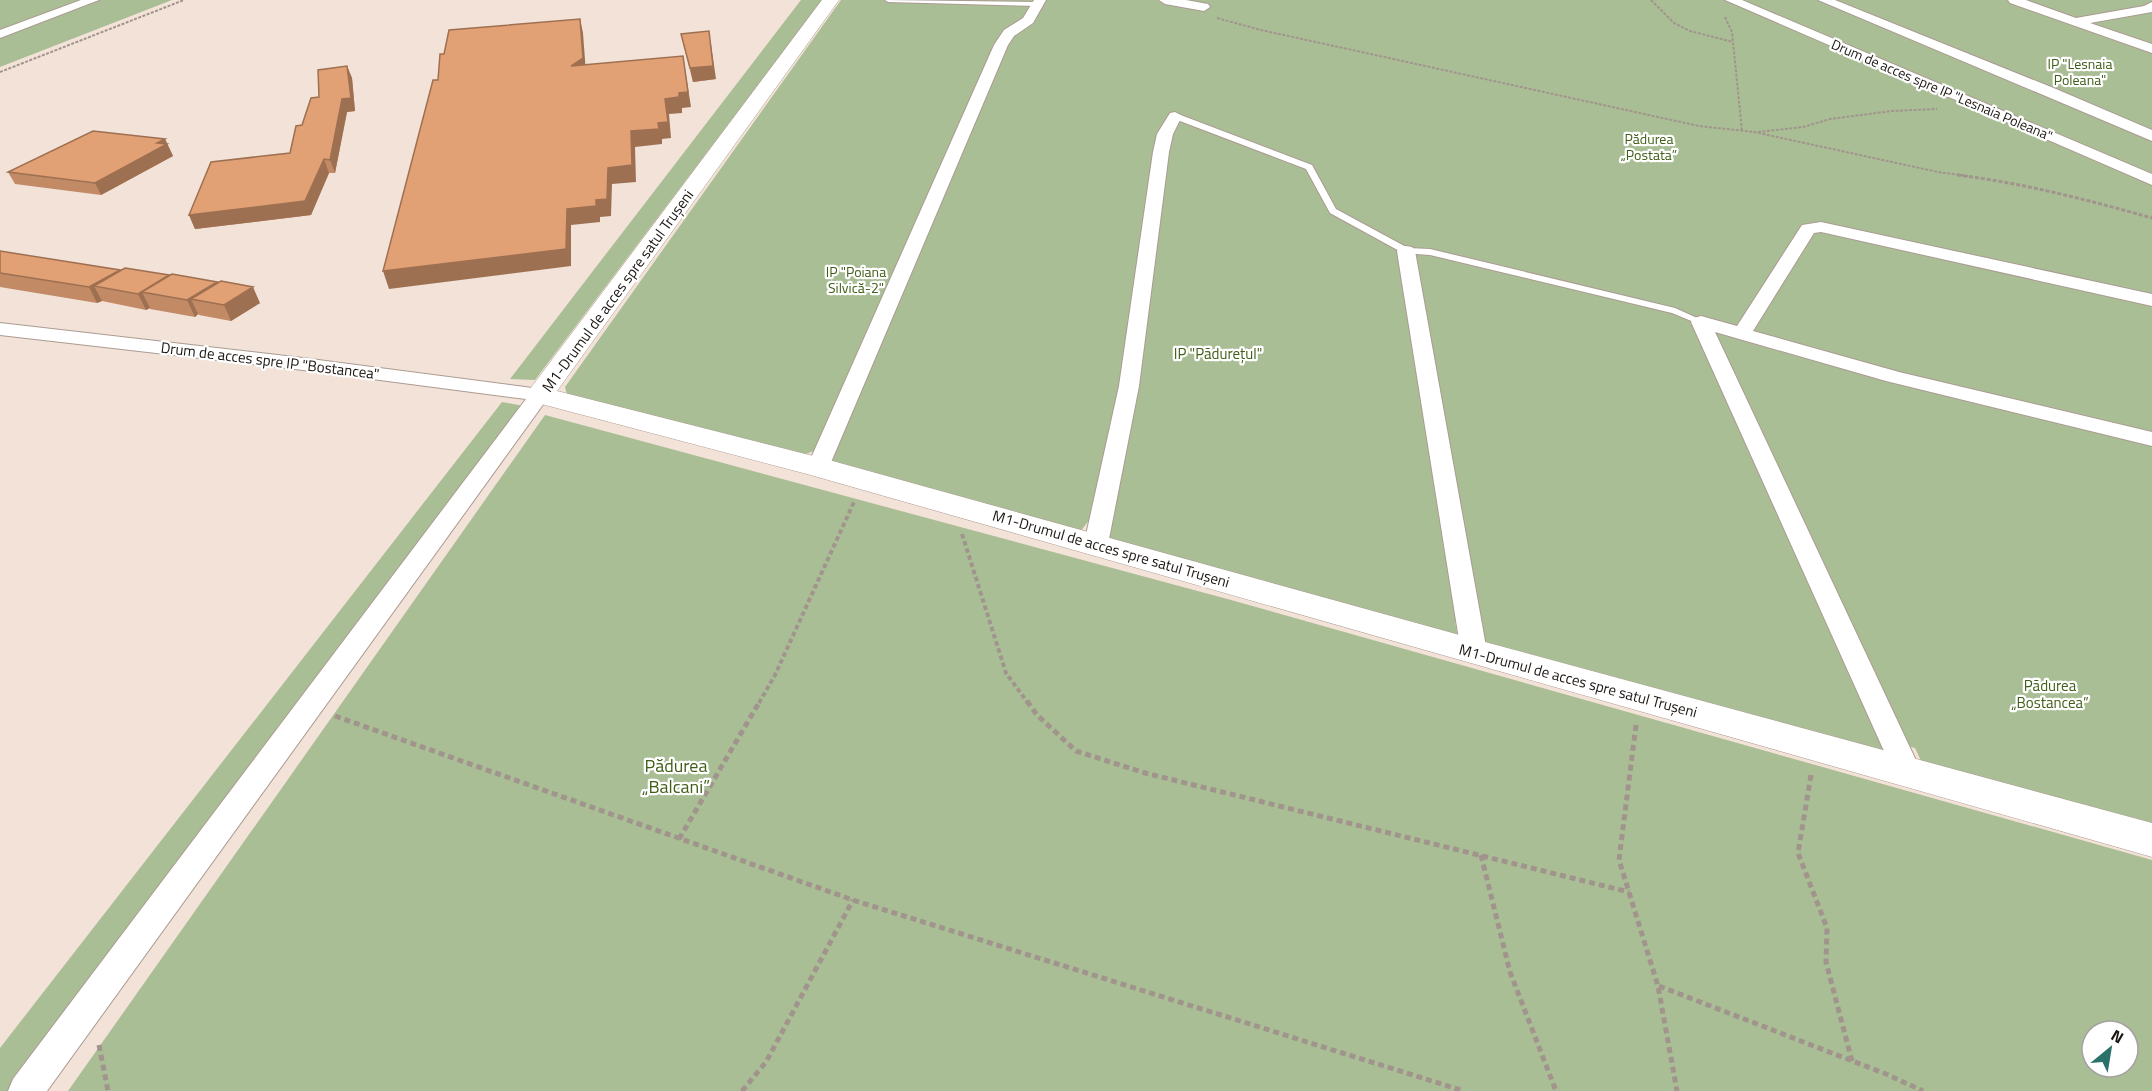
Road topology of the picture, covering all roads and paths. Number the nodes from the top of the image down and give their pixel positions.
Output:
1 (93, 0) edge
2 (184, 0) edge
3 (831, 0) edge
4 (888, 0) edge
5 (1165, 0) edge
6 (1651, 0) edge
7 (1731, 0) edge
8 (1824, 0) edge
9 (2014, 0) edge
10 (1039, 2) edge
11 (2152, 6) edge
12 (1204, 7) joint
13 (1724, 16) dead end
14 (2075, 21) junction
15 (0, 34) edge
16 (1733, 42) junction
17 (2152, 49) edge
18 (0, 72) edge
19 (1974, 104) junction
20 (1175, 116) joint
21 (1742, 131) junction
22 (1754, 132) junction
23 (2152, 136) edge
24 (2152, 166) edge
25 (2134, 172) junction
26 (2152, 180) edge
27 (2152, 218) edge
28 (1406, 251) junction
29 (2152, 300) edge
30 (1701, 322) junction
31 (0, 329) edge
32 (1742, 333) junction
33 (540, 395) junction
34 (2152, 439) edge
35 (818, 467) junction
36 (864, 480) junction
37 (953, 504) junction
38 (1096, 544) junction
39 (1474, 652) junction
40 (1640, 698) junction
41 (309, 707) junction
42 (1815, 746) junction
43 (1907, 771) junction
44 (679, 839) junction
45 (2152, 840) edge
46 (1481, 855) junction
47 (1629, 892) junction
48 (853, 900) junction
49 (1658, 986) junction
50 (1852, 1061) junction
51 (26, 1091) edge
52 (742, 1091) edge
53 (1464, 1091) edge
54 (1556, 1091) edge
55 (1677, 1091) edge
56 (1923, 1091) edge

1 - 15 street
2 - 18 path
3 - 33 street, M1-Drumul de acces spre satul Trușeni
4 - 10 lane
5 - 12 street
6 - 16 path
7 - 19 street, Drum de acces spre IP "Lesnaia Poleana"
8 - 23 street
9 - 14 street
10 - 35 street
11 - 14 street
12 - 21 path
13 - 16 path
14 - 17 street
16 - 21 path
19 - 22 path
19 - 25 street, Drum de acces spre IP "Lesnaia Poleana"
20 - 28 lane
20 - 38 street
21 - 22 path
22 - 27 path
24 - 25 street
25 - 26 street, Drum de acces spre IP "Lesnaia Poleana"
28 - 30 lane
28 - 39 street
29 - 32 street
30 - 32 street
30 - 43 street
31 - 33 street, Drum de acces spre IP "Bostancea"
32 - 34 street
33 - 35 street, M1-Drumul de acces spre satul Trușeni
33 - 41 street
35 - 36 street, M1-Drumul de acces spre satul Trușeni
36 - 37 street, M1-Drumul de acces spre satul Trușeni
36 - 44 path
37 - 38 street, M1-Drumul de acces spre satul Trușeni
37 - 46 path
38 - 39 street, M1-Drumul de acces spre satul Trușeni
39 - 40 street, M1-Drumul de acces spre satul Trușeni
40 - 42 street, M1-Drumul de acces spre satul Trușeni
40 - 47 path
41 - 44 path
41 - 51 street
42 - 43 street, M1-Drumul de acces spre satul Trușeni
42 - 50 path
43 - 45 street, M1-Drumul de acces spre satul Trușeni
44 - 48 path
46 - 47 path
46 - 54 path
47 - 49 path
48 - 52 path
48 - 53 path
49 - 50 path
49 - 55 path
50 - 56 path

